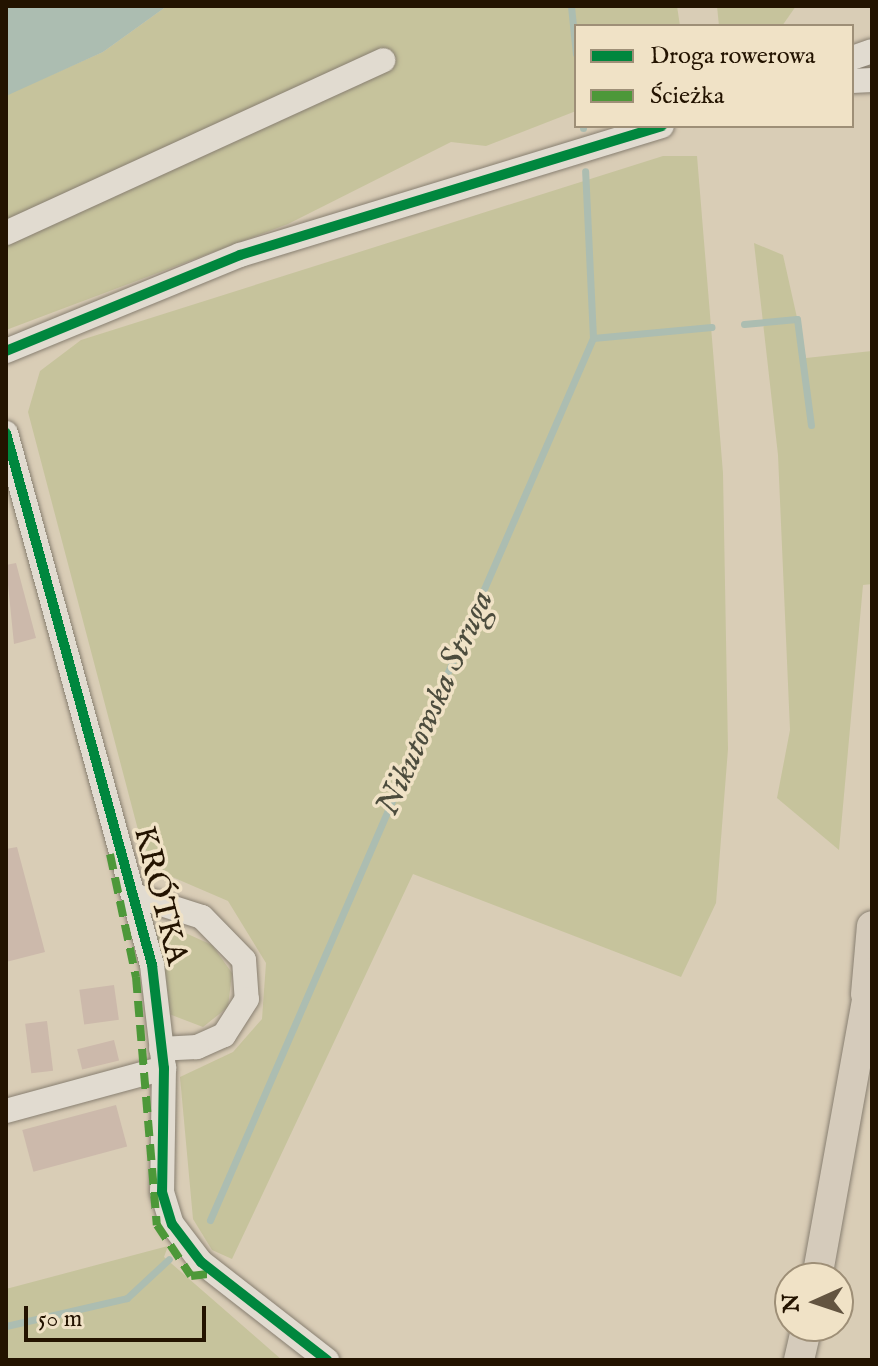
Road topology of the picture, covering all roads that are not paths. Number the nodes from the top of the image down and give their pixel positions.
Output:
1 (383, 60) dead end
2 (656, 128) edge
3 (6, 233) edge
4 (6, 351) edge
5 (6, 433) edge
6 (133, 895) junction
7 (872, 926) edge
8 (872, 973) edge
9 (865, 1008) junction
10 (162, 1058) junction
11 (6, 1111) edge
12 (820, 1262) edge
13 (327, 1360) edge

1 - 3 street
2 - 4 street
5 - 6 street, KRÓTKA
6 - 10 street, KRÓTKA
6 - 10 street
7 - 9 main road
8 - 9 main road
9 - 12 main road
10 - 11 street
10 - 13 street, KRÓTKA

